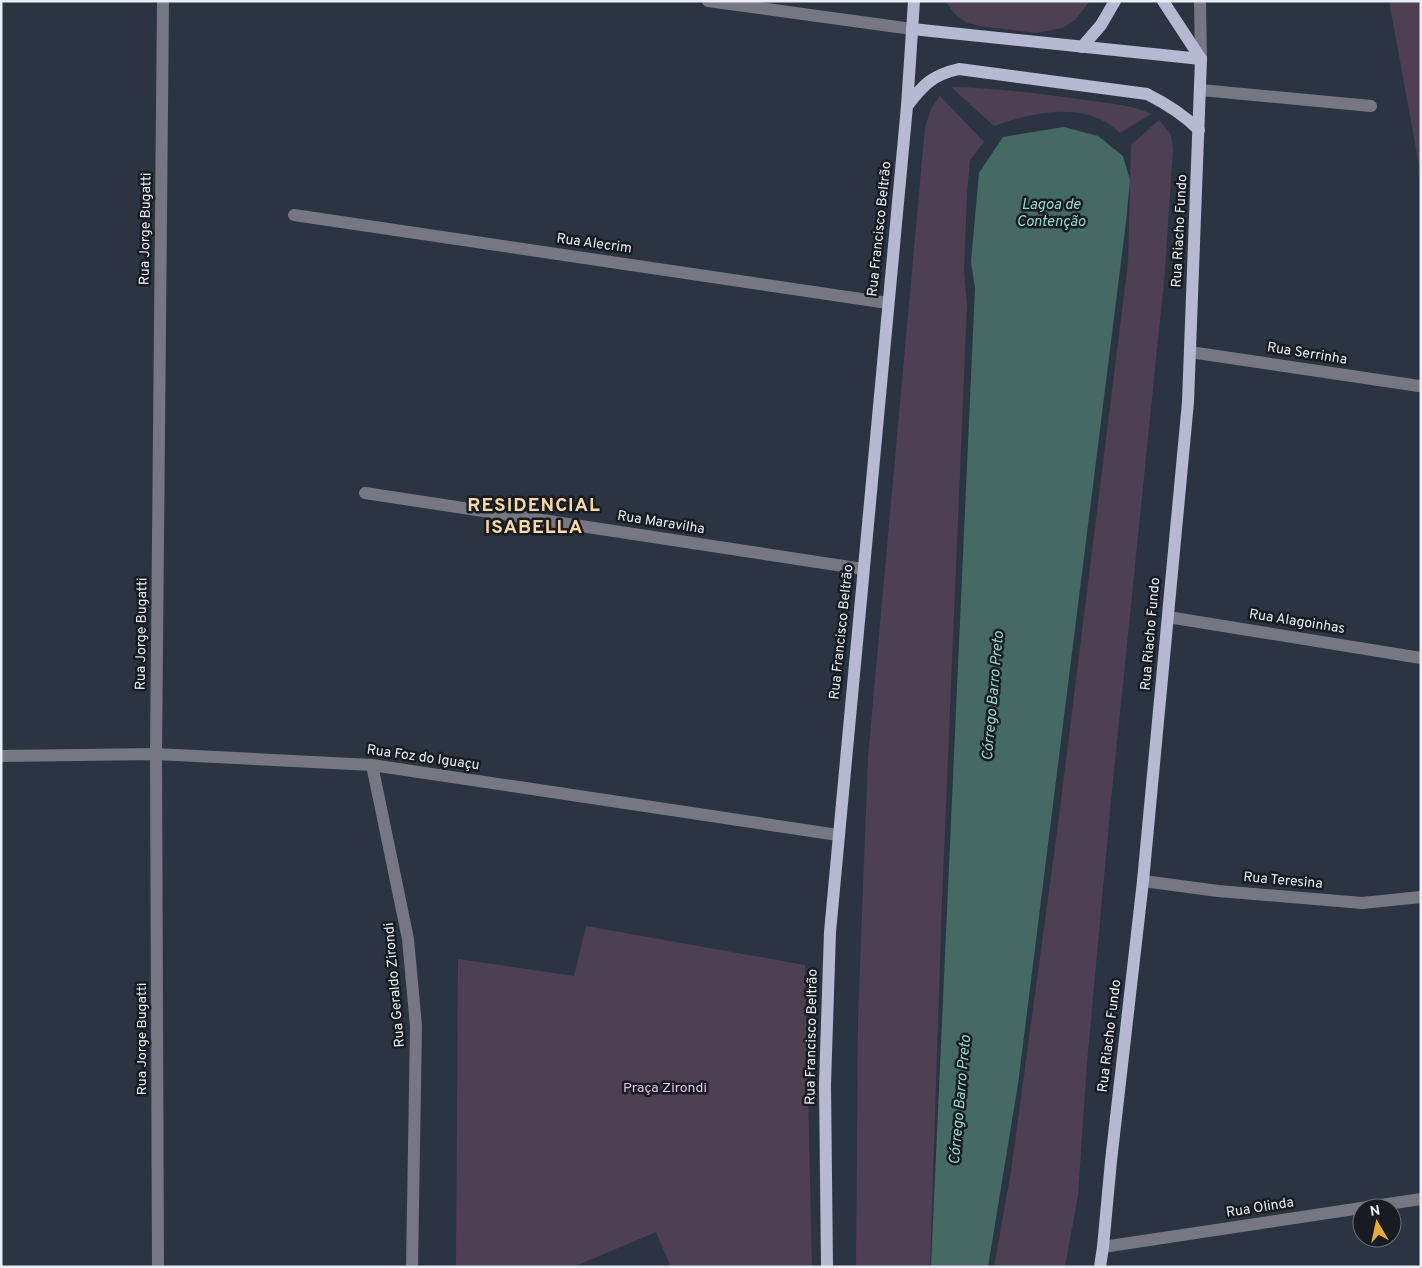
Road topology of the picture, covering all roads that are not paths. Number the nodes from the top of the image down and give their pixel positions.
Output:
1 (163, 1) edge
2 (708, 1) edge
3 (914, 1) edge
4 (1115, 1) edge
5 (1163, 1) edge
6 (1200, 1) edge
7 (912, 29) junction
8 (1082, 47) junction
9 (1201, 59) junction
10 (1201, 90) junction
11 (907, 106) junction
12 (1371, 106) dead end
13 (1200, 130) junction
14 (294, 215) dead end
15 (888, 303) junction
16 (1190, 352) junction
17 (1419, 386) dead end
18 (365, 492) dead end
19 (863, 569) junction
20 (1168, 617) junction
21 (1421, 658) edge
22 (156, 754) junction
23 (1, 756) edge
24 (372, 765) junction
25 (838, 835) junction
26 (1143, 881) junction
27 (1421, 897) edge
28 (1421, 1199) edge
29 (1103, 1247) junction
30 (158, 1267) edge
31 (412, 1267) edge
32 (827, 1267) edge
33 (1100, 1267) edge

1 - 22 street, Rua Jorge Bugatti
2 - 7 street
3 - 7 main road, Rua Francisco Beltrão
4 - 8 main road
5 - 9 main road
6 - 9 street, Rua Riacho Fundo
7 - 8 main road
7 - 11 main road, Rua Francisco Beltrão
8 - 9 main road
9 - 10 main road, Rua Riacho Fundo
10 - 12 street
10 - 13 main road, Rua Riacho Fundo
11 - 13 main road
11 - 15 main road, Rua Francisco Beltrão
13 - 16 main road, Rua Riacho Fundo
14 - 15 street, Rua Alecrim
15 - 19 main road, Rua Francisco Beltrão
16 - 17 street, Rua Serrinha
16 - 20 main road, Rua Riacho Fundo
18 - 19 street, Rua Maravilha
19 - 25 main road, Rua Francisco Beltrão
20 - 21 street, Rua Alagoinhas
20 - 26 main road, Rua Riacho Fundo
22 - 23 street, Rua Foz do Iguaçu
22 - 24 street, Rua Foz do Iguaçu
22 - 30 street, Rua Jorge Bugatti
24 - 25 street, Rua Foz do Iguaçu
24 - 31 street, Rua Geraldo Zirondi
25 - 32 main road, Rua Francisco Beltrão
26 - 27 street, Rua Teresina
26 - 29 main road, Rua Riacho Fundo
28 - 29 street, Rua Olinda
29 - 33 main road, Rua Riacho Fundo

